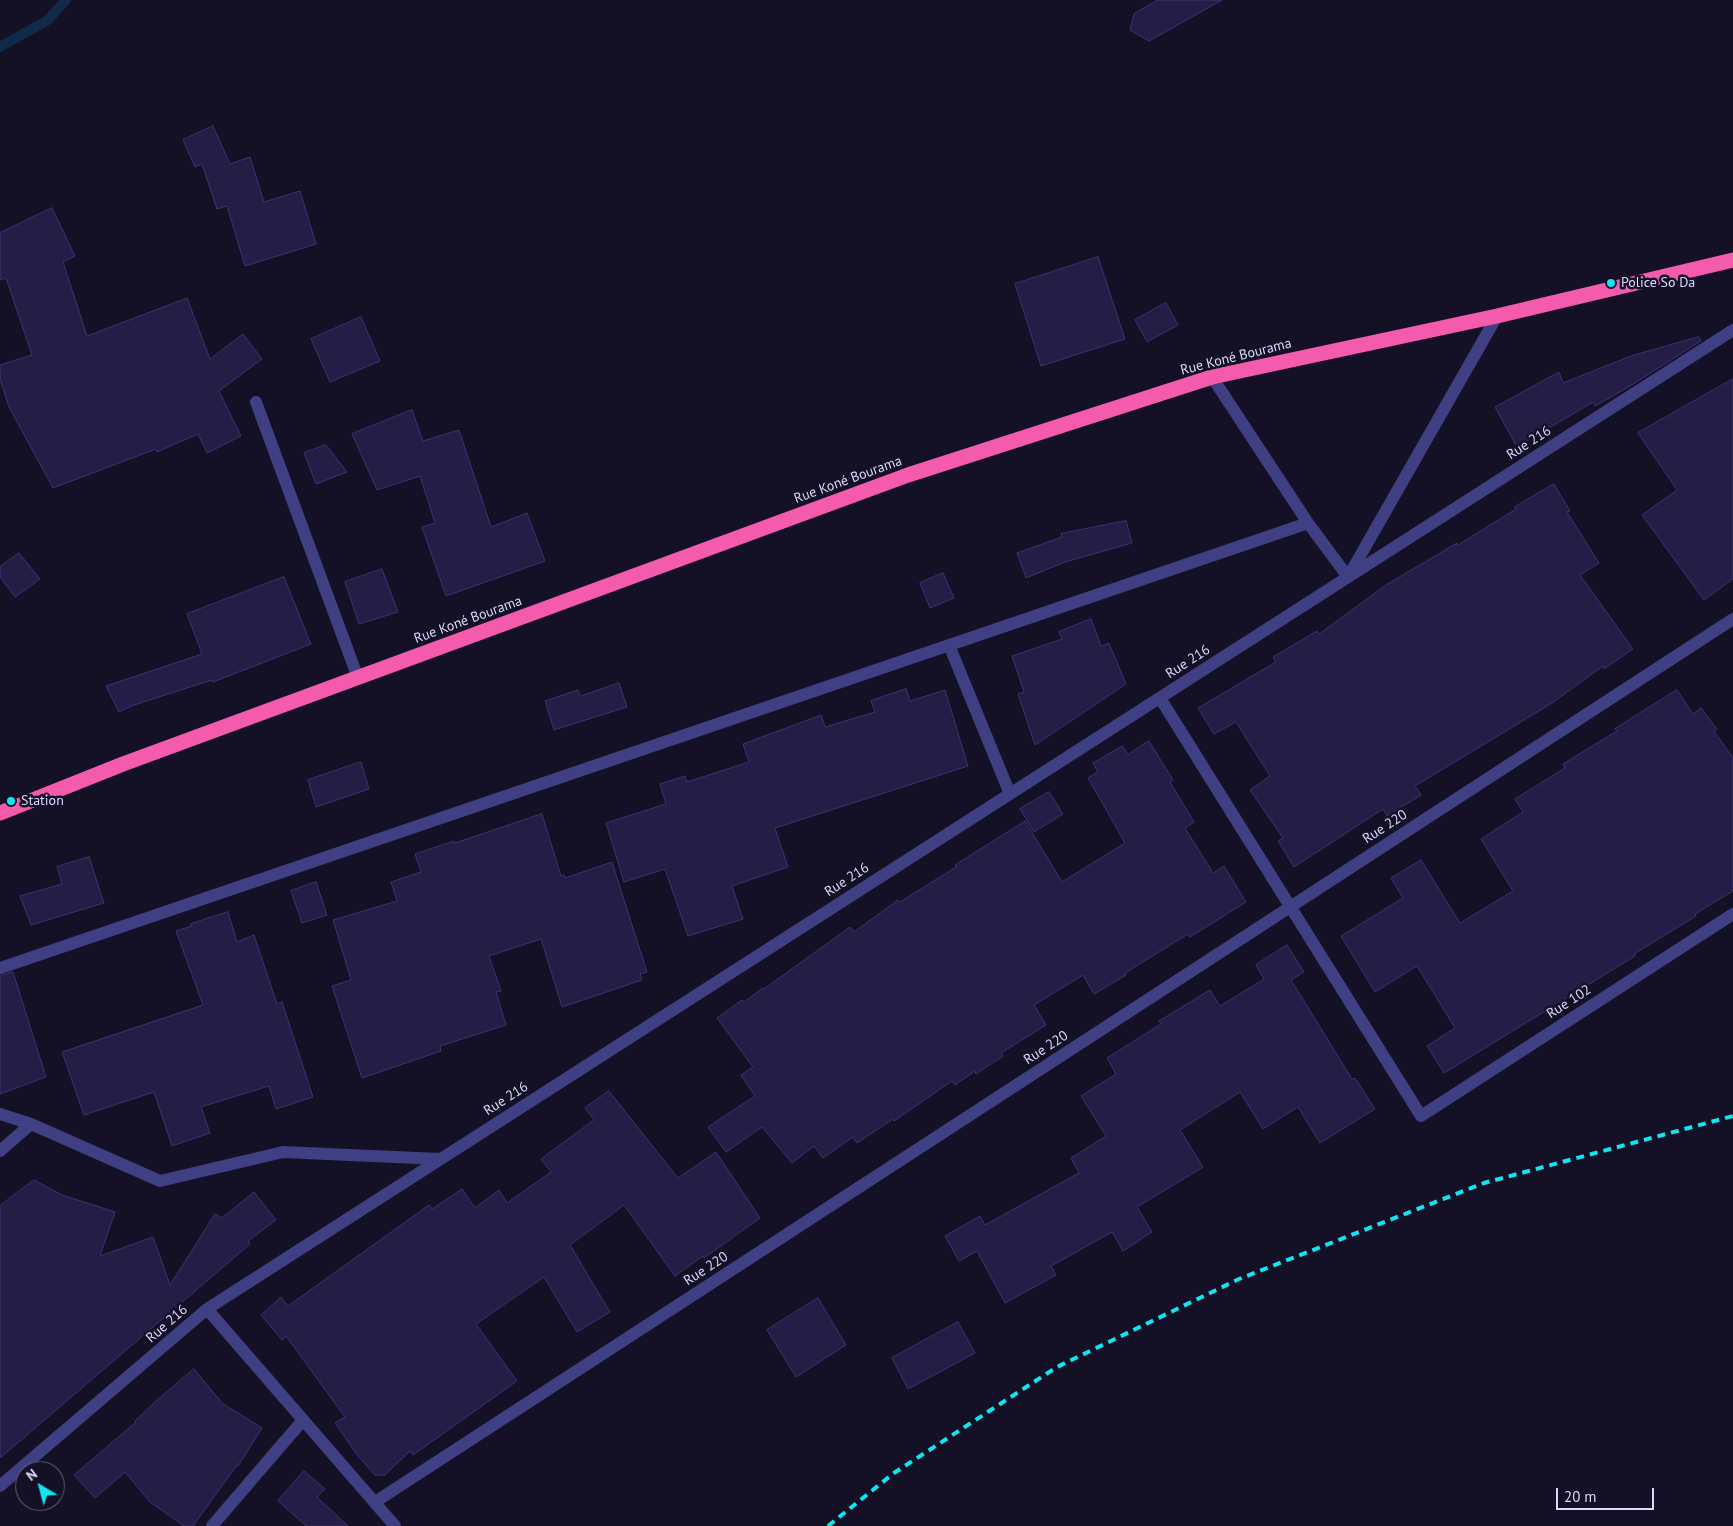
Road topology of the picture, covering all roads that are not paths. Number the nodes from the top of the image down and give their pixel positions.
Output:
1 (1733, 260) edge
2 (1497, 316) junction
3 (1733, 330) edge
4 (1212, 377) junction
5 (256, 402) dead end
6 (1308, 523) junction
7 (1348, 577) junction
8 (1733, 619) edge
9 (949, 645) junction
10 (358, 678) junction
11 (1160, 698) junction
12 (1010, 794) junction
13 (0, 813) edge
14 (1290, 907) junction
15 (1733, 914) edge
16 (0, 968) edge
17 (0, 1114) edge
18 (31, 1124) junction
19 (0, 1151) edge
20 (440, 1159) junction
21 (207, 1309) junction
22 (303, 1420) junction
23 (0, 1486) edge
24 (375, 1502) junction
25 (212, 1526) edge
26 (395, 1526) edge

1 - 2 highway, Rue Koné Bourama
2 - 4 highway, Rue Koné Bourama
2 - 7 street
3 - 7 street, Rue 216
4 - 6 street
4 - 10 highway, Rue Koné Bourama
5 - 10 street
6 - 7 street
6 - 9 street
7 - 11 street, Rue 216
8 - 14 street, Rue 220
9 - 12 street
9 - 16 street
10 - 13 highway, Rue Koné Bourama
11 - 12 street, Rue 216
11 - 14 street
12 - 20 street, Rue 216
14 - 15 street, Rue 102
14 - 24 street, Rue 220
17 - 18 street
18 - 19 street
18 - 20 street
20 - 21 street, Rue 216
21 - 22 street
21 - 23 street, Rue 216
22 - 24 street
22 - 25 street
24 - 26 street

